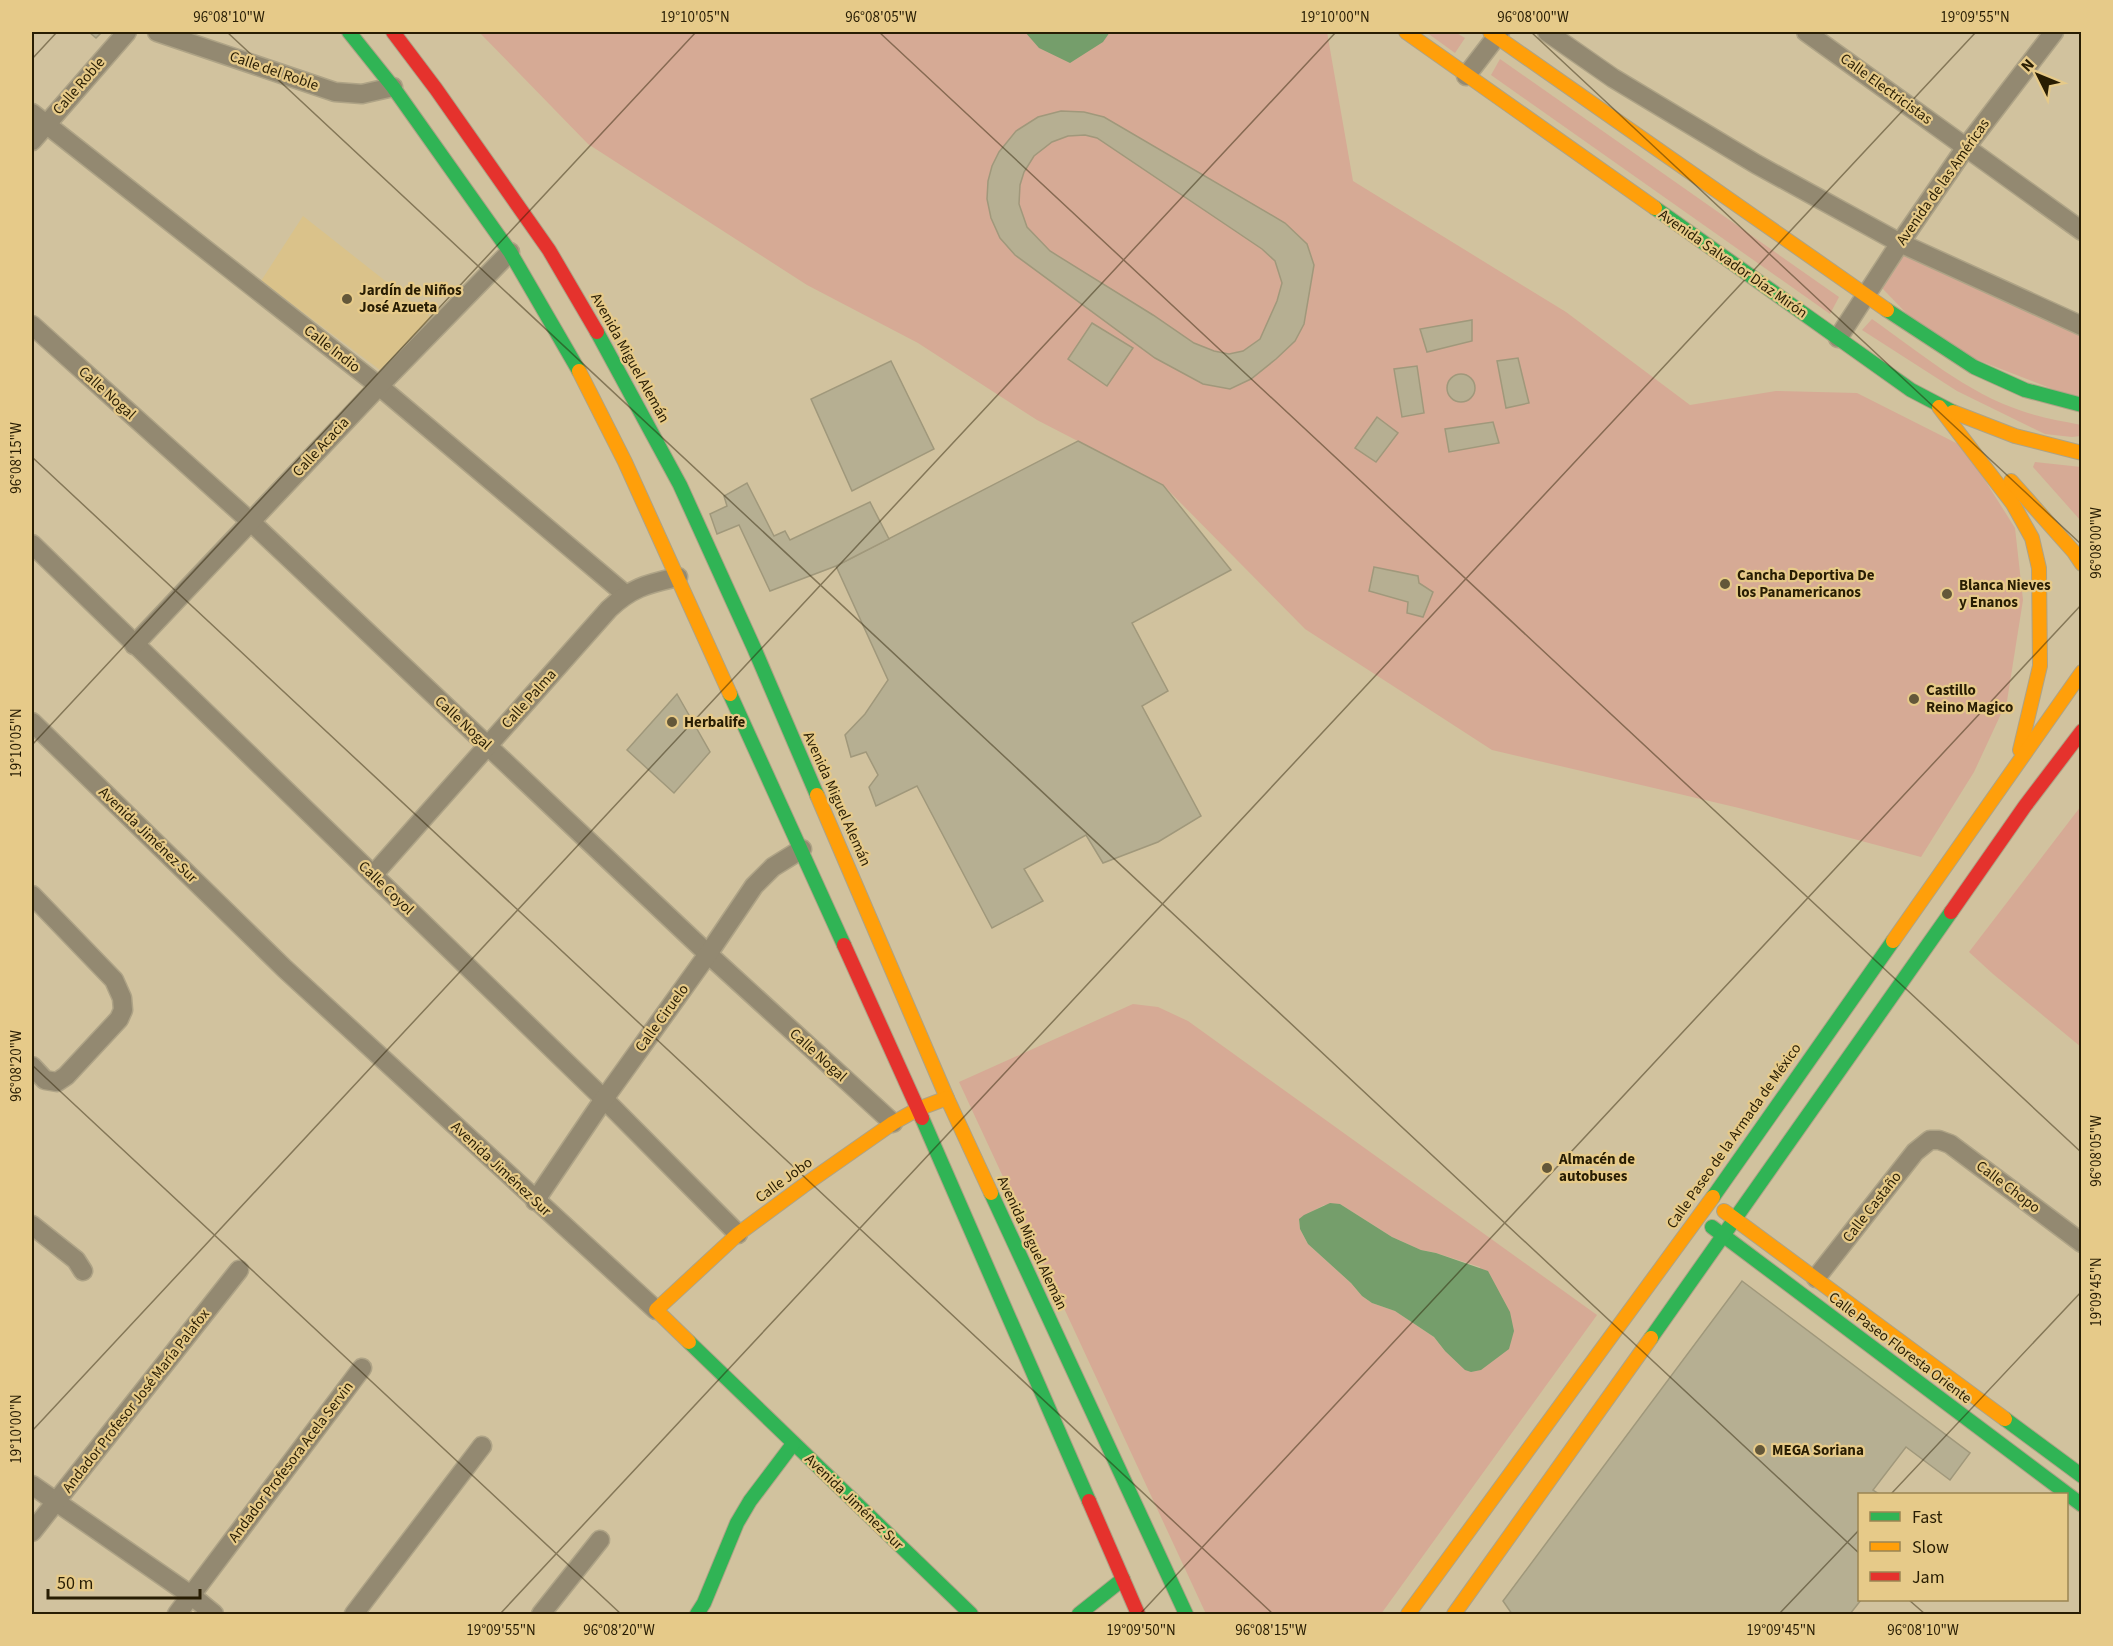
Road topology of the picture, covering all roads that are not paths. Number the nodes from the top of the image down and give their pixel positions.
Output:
1 (127, 32) edge
2 (157, 32) edge
3 (349, 32) edge
4 (393, 32) edge
5 (1406, 32) edge
6 (1546, 32) edge
7 (1806, 32) edge
8 (1495, 33) edge
9 (2051, 33) edge
10 (1466, 76) junction
11 (393, 87) junction
12 (39, 119) edge
13 (32, 141) edge
14 (1966, 147) junction
15 (2082, 231) edge
16 (1900, 243) junction
17 (510, 252) junction
18 (1866, 296) junction
19 (32, 326) edge
20 (2082, 326) edge
21 (1838, 338) junction
22 (379, 386) junction
23 (2082, 405) edge
24 (1939, 407) junction
25 (1970, 448) junction
26 (2082, 453) edge
27 (251, 522) junction
28 (32, 544) edge
29 (2082, 564) edge
30 (678, 577) junction
31 (625, 594) junction
32 (134, 645) junction
33 (2082, 672) edge
34 (32, 722) edge
35 (2082, 731) edge
36 (487, 746) junction
37 (2017, 762) junction
38 (802, 849) junction
39 (373, 875) junction
40 (32, 895) edge
41 (708, 954) junction
42 (32, 1066) edge
43 (947, 1098) junction
44 (604, 1099) junction
45 (918, 1109) junction
46 (893, 1123) junction
47 (1930, 1140) joint
48 (535, 1201) junction
49 (1710, 1201) junction
50 (1698, 1217) junction
51 (1736, 1219) junction
52 (32, 1225) edge
53 (738, 1234) junction
54 (1724, 1236) junction
55 (2082, 1242) edge
56 (239, 1270) dead end
57 (82, 1271) dead end
58 (1816, 1278) junction
59 (656, 1310) junction
60 (1635, 1330) junction
61 (362, 1368) dead end
62 (1564, 1429) junction
63 (793, 1444) junction
64 (482, 1446) dead end
65 (2082, 1476) edge
66 (32, 1485) edge
67 (2066, 1493) edge
68 (2068, 1494) edge
69 (55, 1503) junction
70 (2082, 1505) edge
71 (32, 1532) edge
72 (600, 1540) dead end
73 (1123, 1579) junction
74 (192, 1596) junction
75 (960, 1611) edge
76 (177, 1614) edge
77 (214, 1614) edge
78 (354, 1614) edge
79 (541, 1614) edge
80 (697, 1614) edge
81 (1079, 1614) edge
82 (1138, 1614) edge
83 (1186, 1614) edge
84 (1408, 1614) edge
85 (1455, 1614) edge

1 - 12 street, Calle Roble
2 - 11 street, Calle del Roble
3 - 11 main road
4 - 43 main road, Avenida Miguel Alemán
5 - 10 main road, Avenida Salvador Díaz Mirón
6 - 16 street
7 - 14 street, Calle Electricistas
8 - 10 street
8 - 18 main road
9 - 14 street, Avenida de las Américas
10 - 21 main road, Avenida Salvador Díaz Mirón
11 - 17 main road
12 - 13 street, Calle Roble
12 - 22 street, Calle Indio
14 - 15 street, Calle Electricistas
14 - 16 street, Avenida de las Américas
16 - 18 street, Avenida de las Américas
16 - 20 street
17 - 22 street, Calle Acacia
17 - 30 main road
18 - 21 street, Avenida de las Américas
18 - 23 main road
19 - 27 street, Calle Nogal
21 - 24 main road, Avenida Salvador Díaz Mirón
22 - 27 street, Calle Acacia
22 - 31 street, Calle Indio
24 - 25 main road
24 - 26 main road, Avenida Salvador Díaz Mirón
25 - 29 main road
25 - 37 main road
27 - 32 street, Calle Acacia
27 - 36 street, Calle Nogal
28 - 32 street, Calle Coyol
30 - 31 street, Calle Palma
30 - 38 main road
31 - 36 street, Calle Palma
32 - 39 street, Calle Coyol
33 - 37 main road, Calle Paseo de la Armada de México
34 - 48 street, Avenida Jiménez Sur
35 - 51 main road, Calle Paseo de la Armada de México
36 - 39 street, Calle Palma
36 - 41 street, Calle Nogal
37 - 49 main road, Calle Paseo de la Armada de México
38 - 41 street, Calle Ciruelo
38 - 45 main road
39 - 44 street, Calle Coyol
40 - 42 street
41 - 44 street, Calle Ciruelo
41 - 46 street, Calle Nogal
43 - 45 main road, Calle Jobo
43 - 83 main road, Avenida Miguel Alemán
44 - 48 street, Calle Ciruelo
44 - 53 street, Calle Coyol
45 - 46 main road, Calle Jobo
45 - 73 main road
46 - 53 main road, Calle Jobo
47 - 55 street, Calle Chopo
47 - 58 street, Calle Castaño
48 - 59 street, Avenida Jiménez Sur
49 - 50 main road, Calle Paseo de la Armada de México
49 - 51 main road, Calle Paseo Floresta Oriente
50 - 54 main road, Calle Paseo Floresta Oriente
50 - 60 main road, Calle Paseo de la Armada de México
51 - 54 main road, Calle Paseo de la Armada de México
51 - 58 main road, Calle Paseo Floresta Oriente
52 - 57 street
53 - 59 main road, Calle Jobo
54 - 60 main road, Calle Paseo de la Armada de México
54 - 67 main road, Calle Paseo Floresta Oriente
56 - 69 street, Andador Profesor José María Palafox
58 - 65 main road, Calle Paseo Floresta Oriente
59 - 63 main road, Avenida Jiménez Sur
60 - 62 main road, Calle Paseo de la Armada de México
60 - 62 main road, Calle Paseo de la Armada de México
61 - 74 street, Andador Profesora Acela Servin
62 - 84 main road, Calle Paseo de la Armada de México
62 - 85 main road, Calle Paseo de la Armada de México
63 - 75 main road, Avenida Jiménez Sur
63 - 80 main road
64 - 78 street
66 - 69 street
68 - 70 main road, Calle Paseo Floresta Oriente
69 - 71 street, Andador Profesor José María Palafox
69 - 74 street
72 - 79 street
73 - 81 main road
73 - 82 main road
74 - 76 street, Andador Profesora Acela Servin
74 - 77 street

